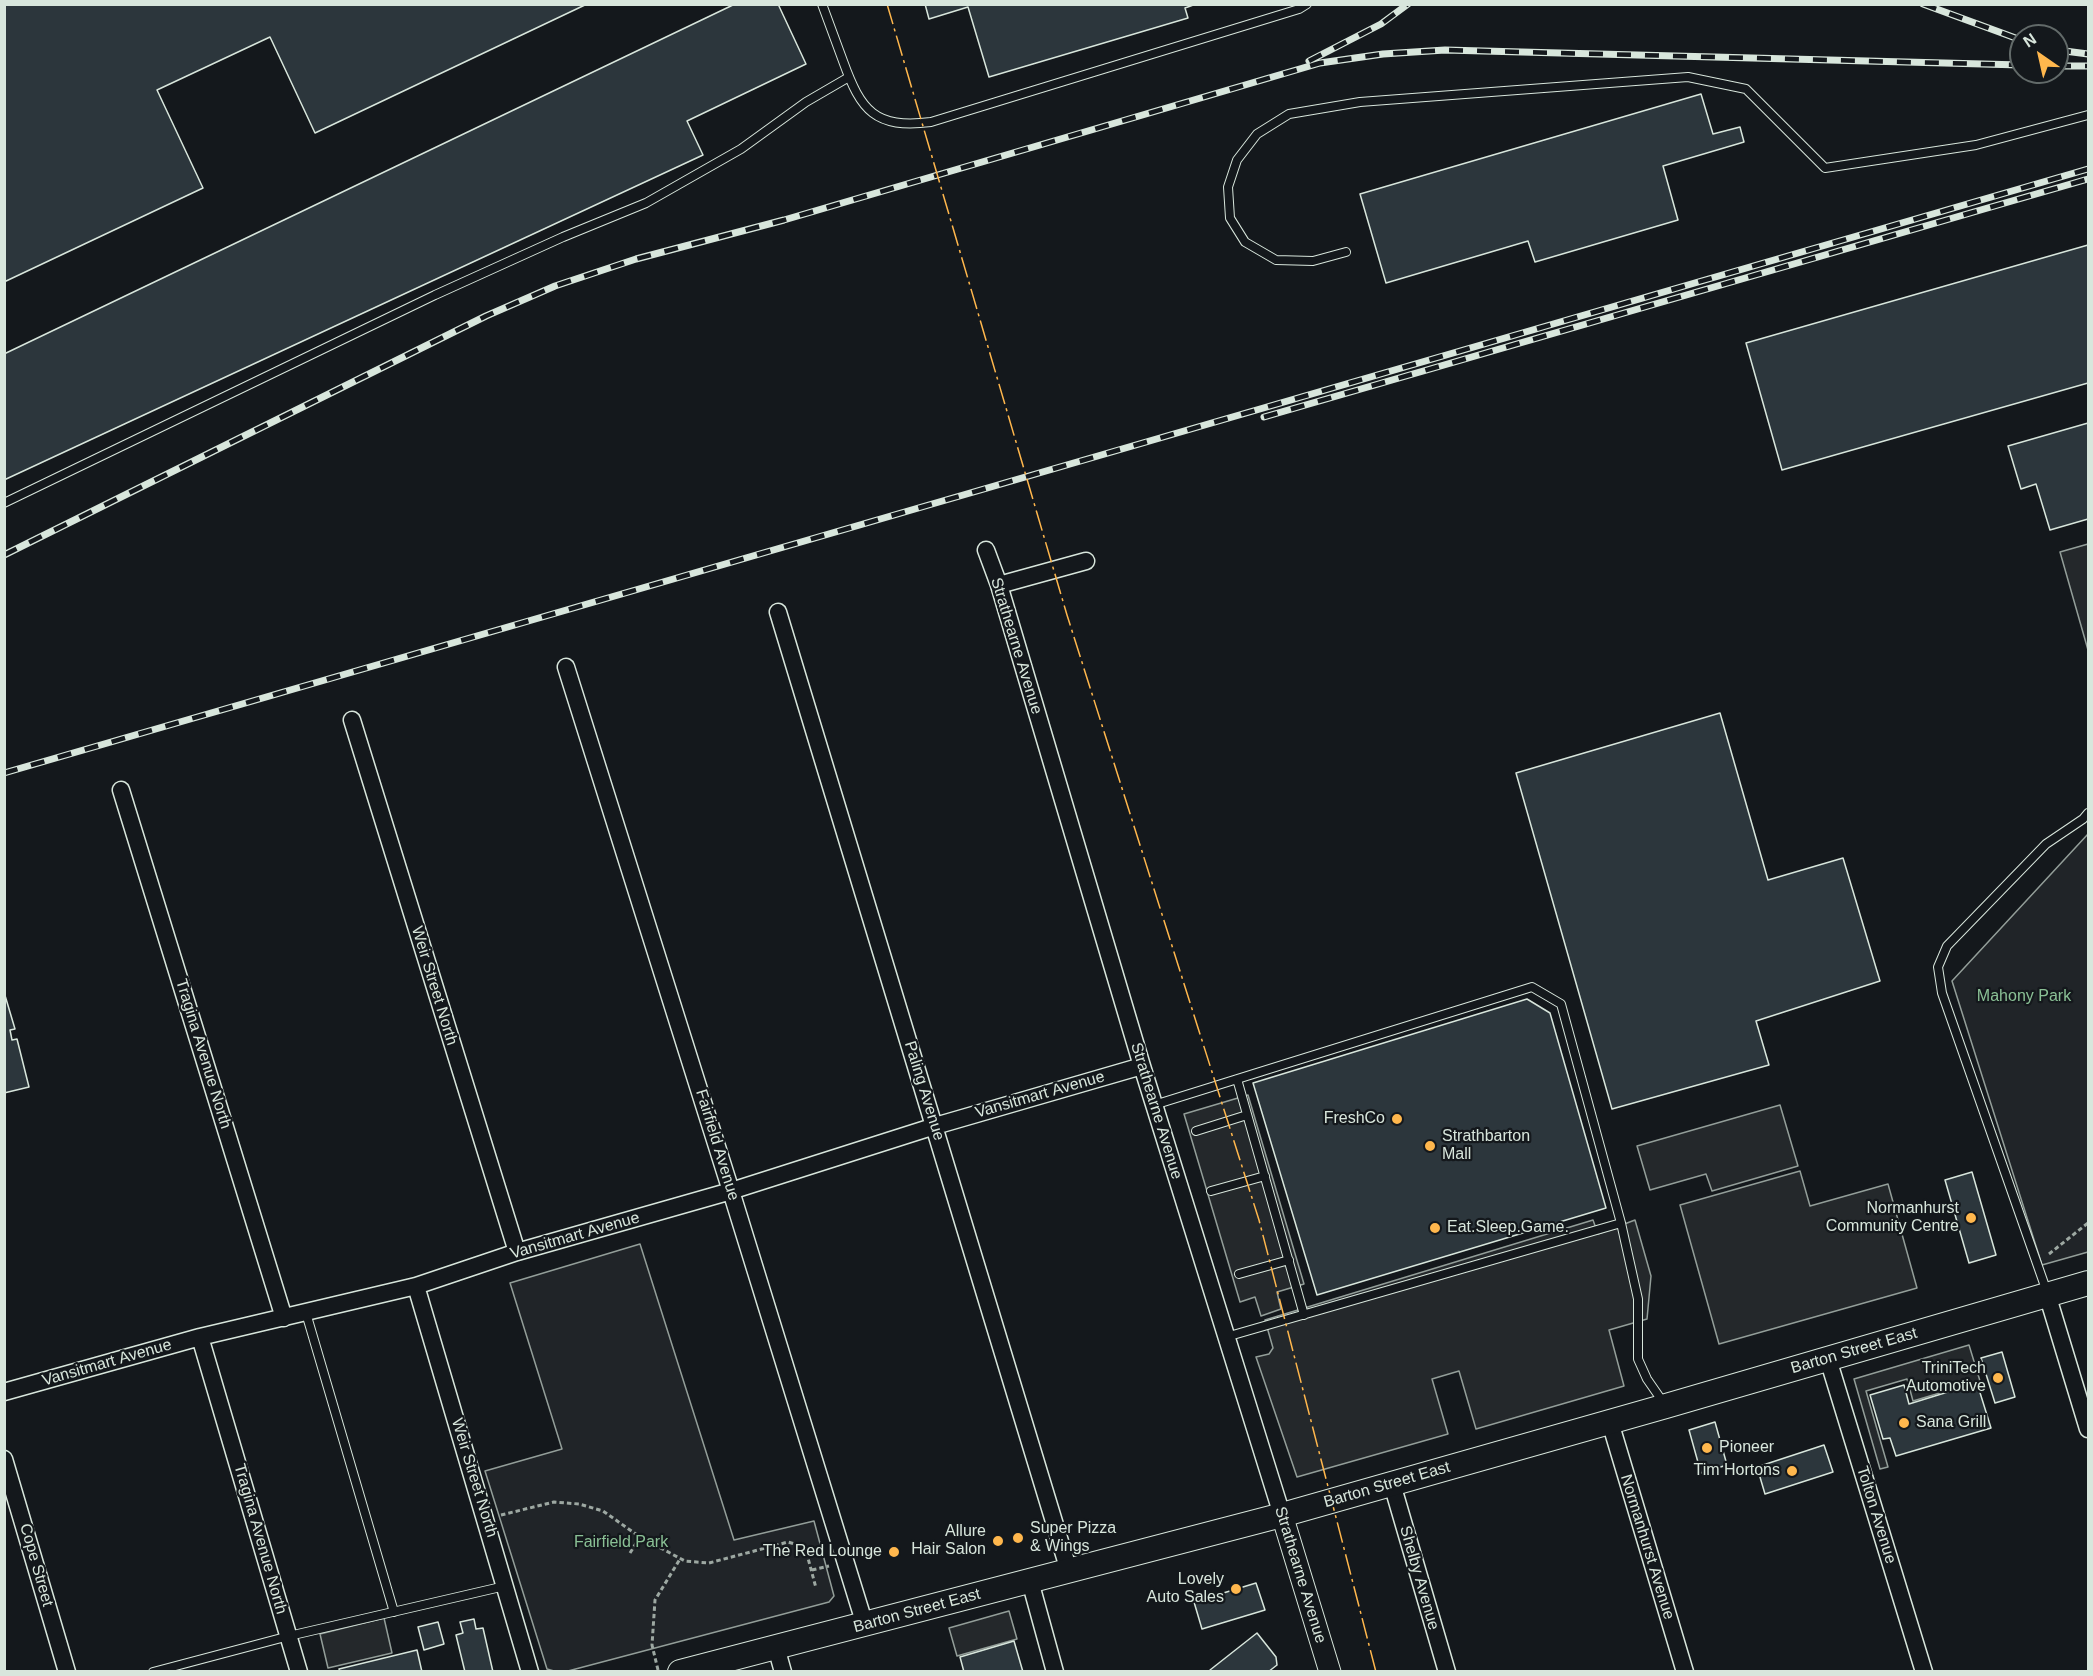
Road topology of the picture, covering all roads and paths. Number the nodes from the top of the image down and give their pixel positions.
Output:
1 (822, 4) edge
2 (1307, 4) edge
3 (849, 77) junction
4 (2088, 114) edge
5 (1346, 252) dead end
6 (4, 503) edge
7 (986, 550) dead end
8 (1086, 561) dead end
9 (999, 585) junction
10 (778, 612) dead end
11 (566, 667) dead end
12 (352, 720) dead end
13 (122, 790) dead end
14 (2088, 813) edge
15 (1142, 1066) junction
16 (1237, 1079) junction
17 (1154, 1105) junction
18 (1247, 1115) junction
19 (934, 1126) junction
20 (1196, 1131) dead end
21 (1264, 1176) junction
22 (731, 1191) junction
23 (1211, 1191) dead end
24 (1621, 1223) junction
25 (2088, 1223) edge
26 (517, 1252) junction
27 (2043, 1258) dead end
28 (1288, 1260) junction
29 (1239, 1274) dead end
30 (2088, 1283) edge
31 (416, 1286) junction
32 (2047, 1294) junction
33 (306, 1313) junction
34 (1304, 1315) junction
35 (284, 1318) junction
36 (200, 1337) junction
37 (1226, 1337) junction
38 (1828, 1359) junction
39 (4, 1392) edge
40 (1666, 1406) junction
41 (1610, 1422) junction
42 (2088, 1429) edge
43 (4, 1459) edge
44 (1392, 1484) junction
45 (1282, 1515) junction
46 (486, 1519) junction
47 (640, 1537) junction
48 (630, 1553) dead end
49 (680, 1559) junction
50 (1069, 1571) junction
51 (1030, 1581) junction
52 (506, 1586) junction
53 (816, 1588) dead end
54 (394, 1612) junction
55 (865, 1624) junction
56 (289, 1636) junction
57 (776, 1647) junction
58 (67, 1671) edge
59 (153, 1671) edge
60 (299, 1671) edge
61 (530, 1671) edge
62 (658, 1671) edge
63 (680, 1671) edge
64 (783, 1671) edge
65 (1055, 1671) edge
66 (1330, 1671) edge
67 (1447, 1671) edge
68 (1685, 1671) edge
69 (1924, 1671) edge

1 - 3 lane
2 - 3 lane
3 - 6 lane
4 - 5 lane
7 - 9 street, Strathearne Avenue
8 - 9 street
9 - 15 street, Strathearne Avenue
10 - 19 street, Paling Avenue
11 - 22 street, Fairfield Avenue
12 - 26 street, Weir Street North
13 - 35 street, Tragina Avenue North
14 - 32 lane
15 - 17 street, Strathearne Avenue
15 - 19 street, Vansitmart Avenue
16 - 17 lane
16 - 18 lane
16 - 24 lane
17 - 37 street, Strathearne Avenue
18 - 20 lane
18 - 21 lane
19 - 22 street, Vansitmart Avenue
19 - 50 street, Paling Avenue
21 - 23 lane
21 - 28 lane
22 - 26 street, Vansitmart Avenue
22 - 55 street, Fairfield Avenue
24 - 34 lane
24 - 40 lane
25 - 27 path
26 - 31 street, Vansitmart Avenue
28 - 29 lane
28 - 34 lane
30 - 32 main road, Barton Street East
31 - 33 street, Vansitmart Avenue
31 - 46 street, Weir Street North
32 - 38 main road, Barton Street East
32 - 42 street
33 - 35 street, Vansitmart Avenue
33 - 54 lane
34 - 37 lane
35 - 36 street, Vansitmart Avenue
36 - 39 street, Vansitmart Avenue
36 - 56 street, Tragina Avenue North
37 - 45 street, Strathearne Avenue
38 - 40 main road, Barton Street East
38 - 69 street, Tolton Avenue
40 - 41 main road, Barton Street East
41 - 44 main road, Barton Street East
41 - 68 street, Normanhurst Avenue
43 - 58 street, Cope Street
44 - 45 main road, Barton Street East
44 - 67 street, Shelby Avenue
45 - 50 main road, Barton Street East
45 - 66 street, Strathearne Avenue
46 - 47 path
46 - 52 street, Weir Street North
47 - 48 path
47 - 49 path
49 - 53 path
49 - 62 path
50 - 51 main road, Barton Street East
51 - 55 main road, Barton Street East
51 - 65 street
52 - 54 lane
52 - 61 street, Weir Street North
54 - 56 lane
55 - 57 main road, Barton Street East
56 - 59 lane
56 - 60 street, Tragina Avenue North
57 - 63 main road, Barton Street East
57 - 64 street

